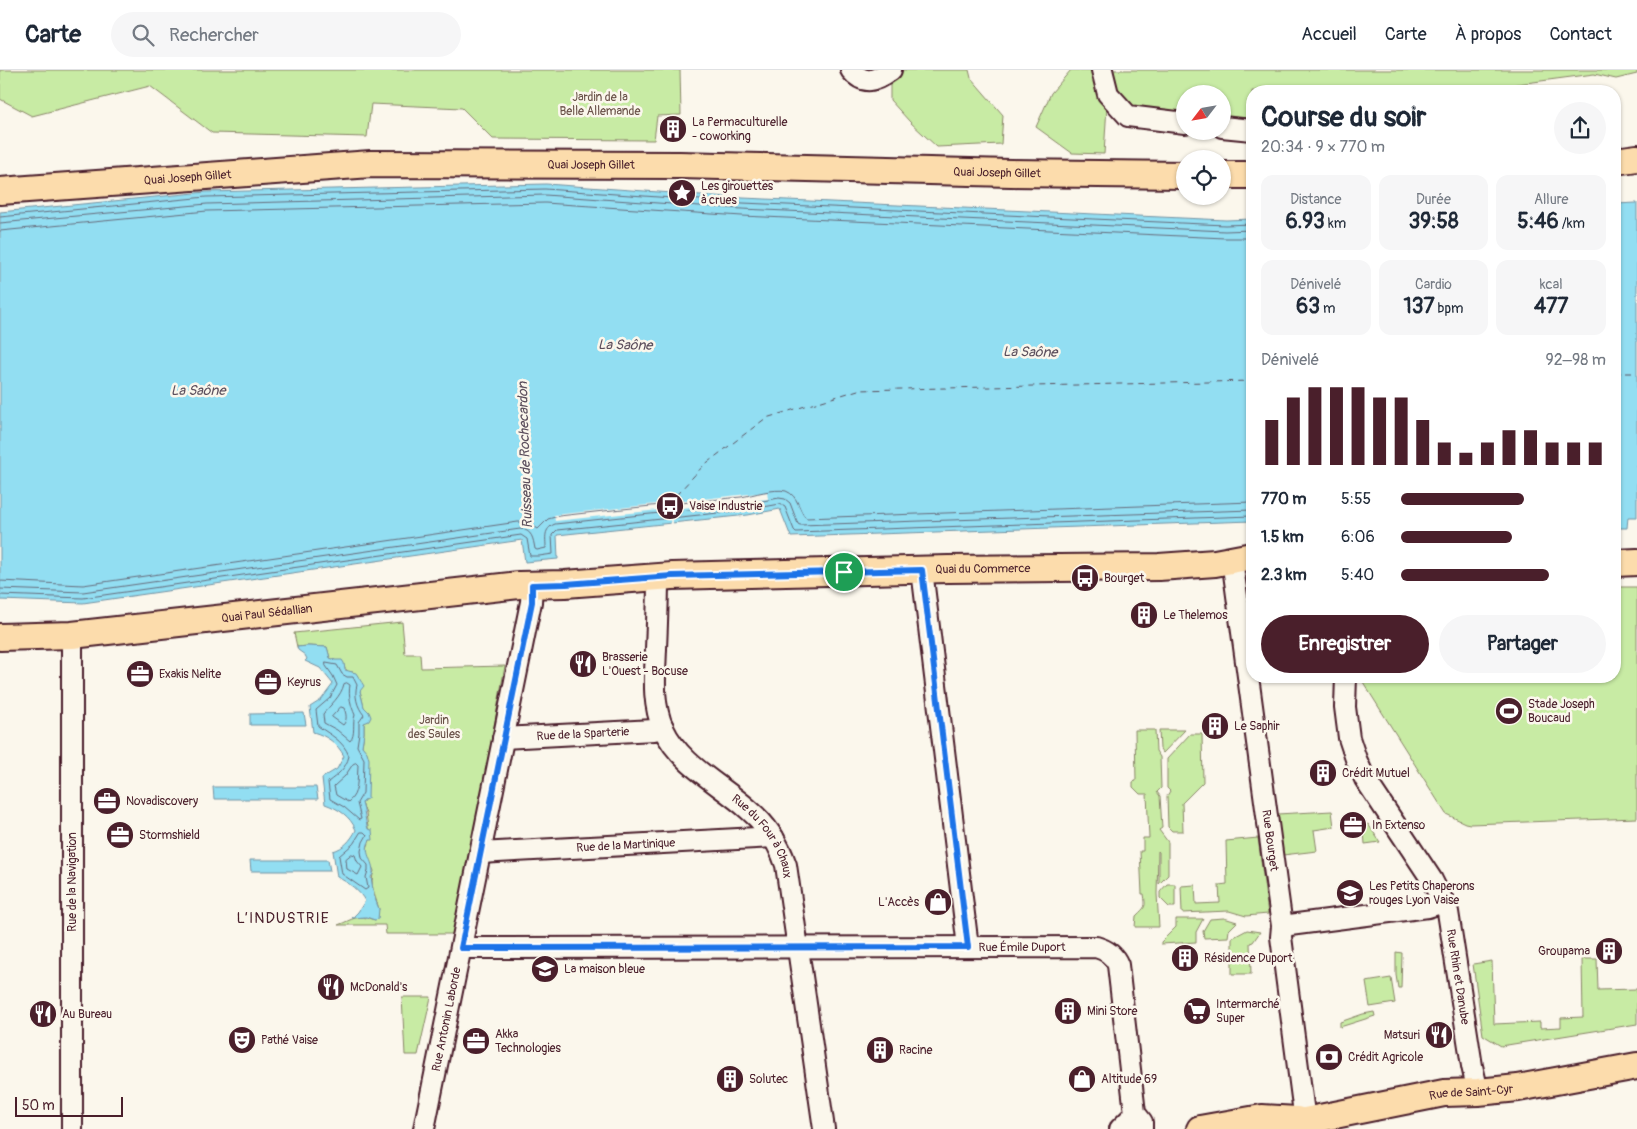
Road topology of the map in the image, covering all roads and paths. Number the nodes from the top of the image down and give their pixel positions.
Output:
1 (851, 70) edge
2 (891, 70) edge
3 (1102, 70) edge
4 (1176, 122) edge
5 (1231, 128) edge
6 (1246, 129) edge
7 (1637, 158) edge
8 (1621, 160) edge
9 (1176, 174) edge
10 (1231, 175) edge
11 (1246, 175) edge
12 (0, 190) edge
13 (1242, 558) edge
14 (1637, 562) edge
15 (1621, 563) edge
16 (922, 570) junction
17 (658, 576) junction
18 (532, 585) junction
19 (1246, 628) edge
20 (72, 635) junction
21 (0, 637) edge
22 (1249, 683) edge
23 (1346, 683) edge
24 (663, 727) junction
25 (503, 738) junction
26 (773, 837) junction
27 (480, 853) junction
28 (1444, 902) junction
29 (1282, 926) junction
30 (797, 947) junction
31 (968, 947) junction
32 (461, 948) junction
33 (1637, 1066) edge
34 (1478, 1092) junction
35 (1305, 1121) junction
36 (1138, 1122) edge
37 (72, 1129) edge
38 (424, 1129) edge
39 (824, 1129) edge
40 (1120, 1129) edge
41 (1200, 1129) edge
42 (1276, 1129) edge

1 - 2 street
3 - 4 street
5 - 6 street
7 - 8 main road
9 - 12 main road, Quai Joseph Gillet
10 - 11 main road
13 - 16 main road, Quai du Commerce
13 - 19 street, Rue Bourget
14 - 15 main road
16 - 17 main road, Quai du Commerce
16 - 31 street, Rue Émile Duport
17 - 18 main road, Quai du Commerce
17 - 24 street, Rue du Four à Chaux
18 - 20 main road, Quai Paul Sédallian
18 - 25 street, Rue Antonin Laborde
20 - 21 main road, Quai Paul Sédallian
20 - 37 street, Rue de la Navigation
22 - 29 street, Rue Bourget
23 - 28 street, Rue Rhin et Danube
24 - 25 street, Rue de la Sparterie
24 - 26 street, Rue du Four à Chaux
25 - 27 street, Rue Antonin Laborde
26 - 27 street, Rue de la Martinique
26 - 30 street, Rue du Four à Chaux
27 - 32 street, Rue Antonin Laborde
28 - 29 street
28 - 34 street, Rue Rhin et Danube
29 - 35 street, Rue Bourget
30 - 31 street
30 - 32 street
30 - 39 street, Rue du Four à Chaux
31 - 36 street, Rue Émile Duport
32 - 38 street, Rue Antonin Laborde
33 - 34 main road, Rue de Saint-Cyr
34 - 35 main road, Rue de Saint-Cyr
35 - 41 main road, Rue de Saint-Cyr
35 - 42 main road, Rue de Saint-Cyr
36 - 40 street, Rue Émile Duport

